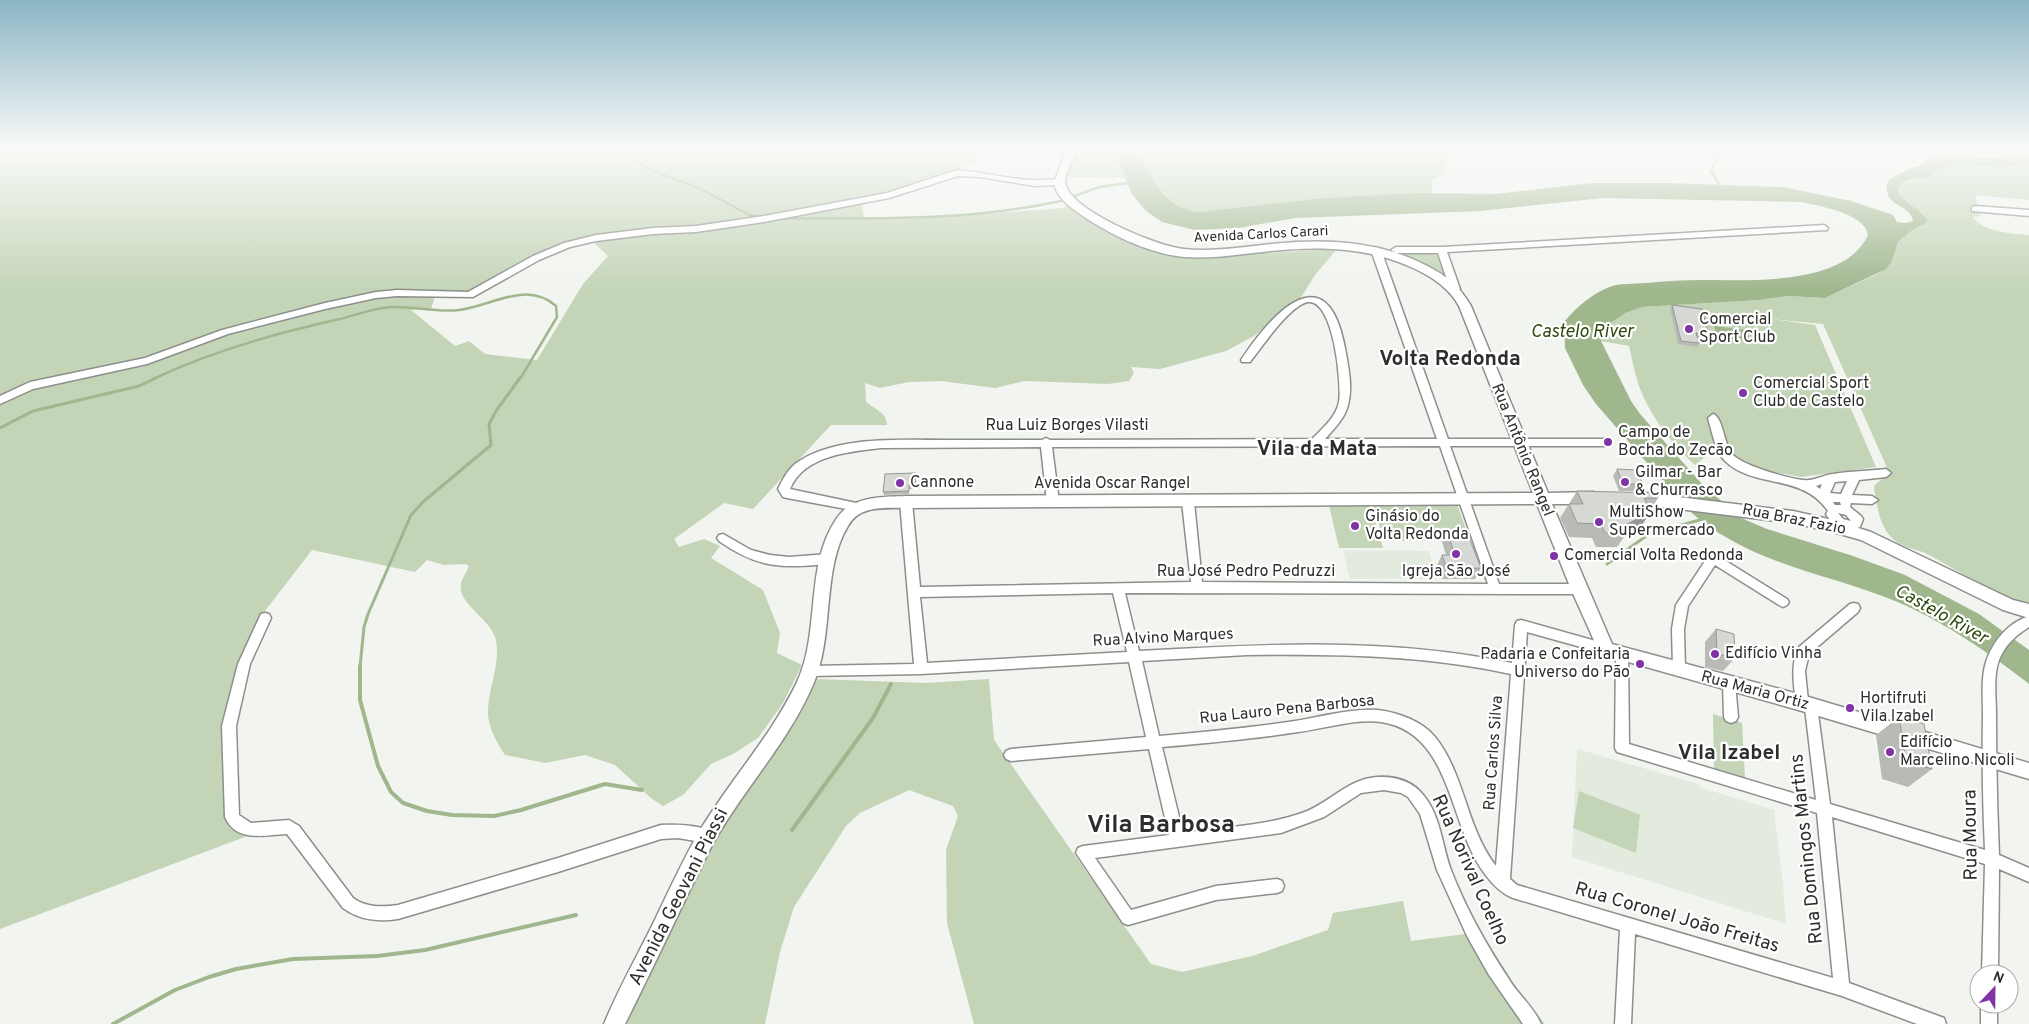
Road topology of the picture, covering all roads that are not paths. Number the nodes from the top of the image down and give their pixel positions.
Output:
1 (890, 195) edge
2 (1065, 195) edge
3 (1975, 209) dead end
4 (2029, 213) edge
5 (1824, 228) dead end
6 (1376, 250) junction
7 (1396, 250) dead end
8 (1442, 250) junction
9 (1455, 289) junction
10 (1246, 360) dead end
11 (0, 400) edge
12 (1713, 418) dead end
13 (1046, 442) junction
14 (1315, 442) junction
15 (1605, 442) dead end
16 (1445, 443) junction
17 (1520, 443) junction
18 (1886, 473) dead end
19 (1855, 476) junction
20 (1831, 478) junction
21 (1804, 485) junction
22 (1604, 497) edge
23 (1824, 497) junction
24 (1465, 498) junction
25 (1543, 498) junction
26 (1627, 498) edge
27 (1845, 498) junction
28 (1872, 500) dead end
29 (906, 502) junction
30 (1053, 502) junction
31 (1188, 502) junction
32 (857, 507) junction
33 (1833, 510) junction
34 (1849, 511) junction
35 (1836, 524) junction
36 (1854, 525) junction
37 (1866, 536) junction
38 (723, 538) dead end
39 (829, 559) junction
40 (1198, 587) junction
41 (1118, 588) junction
42 (1495, 588) junction
43 (1579, 589) junction
44 (913, 592) junction
45 (1783, 602) dead end
46 (1854, 608) dead end
47 (2029, 611) edge
48 (265, 618) dead end
49 (2029, 621) edge
50 (1521, 625) joint
51 (1614, 651) junction
52 (1133, 656) junction
53 (921, 669) junction
54 (1679, 669) junction
55 (1517, 670) junction
56 (810, 671) junction
57 (1730, 683) junction
58 (1806, 704) junction
59 (1731, 717) dead end
60 (1153, 742) junction
61 (1011, 755) dead end
62 (1989, 759) junction
63 (2029, 771) edge
64 (1824, 809) junction
65 (707, 836) junction
66 (1177, 839) junction
67 (1992, 859) junction
68 (2029, 875) edge
69 (1502, 884) junction
70 (1277, 886) dead end
71 (1628, 926) junction
72 (1990, 964) edge
73 (1842, 988) junction
74 (614, 1024) edge
75 (1533, 1024) edge
76 (1624, 1024) edge
77 (1938, 1024) edge

1 - 11 street
2 - 6 main road, Avenida Carlos Carari
3 - 4 street
5 - 8 street
6 - 9 main road, Avenida Carlos Carari
6 - 16 street
7 - 8 street
8 - 9 street, Rua Antônio Rangel
9 - 17 main road, Rua Antônio Rangel
10 - 14 street
12 - 21 street
13 - 14 street, Rua Luiz Borges Vilasti
13 - 30 street
13 - 32 street, Rua Luiz Borges Vilasti
14 - 16 street, Rua Luiz Borges Vilasti
15 - 17 street, Rua Luiz Borges Vilasti
16 - 17 street, Rua Luiz Borges Vilasti
16 - 24 street
17 - 25 main road, Rua Antônio Rangel
18 - 19 street
19 - 20 street
19 - 27 street
20 - 21 street
20 - 23 street
21 - 23 street
22 - 25 main road
23 - 27 street
23 - 33 street
24 - 25 main road, Avenida Oscar Rangel
24 - 31 main road, Avenida Oscar Rangel
24 - 42 street
25 - 43 main road, Rua Antônio Rangel
26 - 35 main road, Rua Braz Fazio
27 - 28 street
27 - 34 street
29 - 30 main road, Avenida Oscar Rangel
29 - 32 main road, Avenida Oscar Rangel
29 - 44 street
30 - 31 main road, Avenida Oscar Rangel
31 - 40 street
32 - 39 main road
33 - 34 street
33 - 35 street
34 - 36 street
35 - 36 street
35 - 37 main road, Rua Braz Fazio
36 - 37 street
37 - 47 main road, Rua Braz Fazio
38 - 39 street
39 - 56 main road
40 - 41 street, Rua José Pedro Pedruzzi
40 - 42 street, Rua José Pedro Pedruzzi
41 - 44 street, Rua José Pedro Pedruzzi
41 - 52 street
42 - 43 street, Rua José Pedro Pedruzzi
43 - 51 main road, Rua Antônio Rangel
44 - 53 street
45 - 54 street
46 - 58 street, Rua Domingos Martins
48 - 65 street
49 - 62 street, Rua Moura
50 - 51 street, Rua Maria Ortiz
50 - 55 street, Rua Carlos Silva
51 - 54 main road, Rua Maria Ortiz
51 - 64 street
52 - 53 street, Rua Alvino Marques
52 - 55 street, Rua Alvino Marques
52 - 60 street
53 - 56 street, Rua Alvino Marques
54 - 57 main road, Rua Maria Ortiz
55 - 69 street, Rua Carlos Silva
56 - 65 main road, Avenida Geovani Piassi
57 - 58 main road, Rua Maria Ortiz
57 - 59 street
58 - 62 main road, Rua Maria Ortiz
58 - 64 street, Rua Domingos Martins
60 - 61 street, Rua Lauro Pena Barbosa
60 - 66 street
60 - 69 street, Rua Lauro Pena Barbosa
62 - 63 main road, Rua Maria Ortiz
62 - 67 street, Rua Moura
64 - 67 street
64 - 73 street, Rua Domingos Martins
65 - 74 main road, Avenida Geovani Piassi
66 - 70 street, Rua Norival Coelho
66 - 75 street, Rua Norival Coelho
67 - 68 street
67 - 72 street, Rua Moura
69 - 71 street, Rua Coronel João Freitas
71 - 73 street, Rua Coronel João Freitas
71 - 76 street
73 - 77 street, Rua Coronel João Freitas

